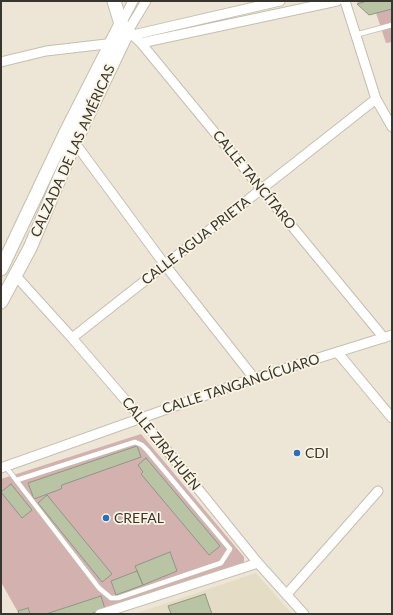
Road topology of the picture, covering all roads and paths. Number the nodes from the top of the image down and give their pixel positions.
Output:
1 (114, 1) edge
2 (133, 1) edge
3 (146, 1) edge
4 (280, 1) edge
5 (337, 1) edge
6 (345, 1) edge
7 (227, 13) junction
8 (230, 24) junction
9 (392, 25) edge
10 (123, 35) junction
11 (355, 35) junction
12 (141, 43) junction
13 (1, 62) edge
14 (376, 99) junction
15 (392, 127) edge
16 (66, 132) junction
17 (75, 142) junction
18 (262, 189) junction
19 (15, 238) junction
20 (30, 248) junction
21 (165, 265) junction
22 (1, 269) edge
23 (15, 275) junction
24 (1, 302) edge
25 (388, 336) edge
26 (72, 338) junction
27 (338, 353) junction
28 (254, 378) junction
29 (140, 417) junction
30 (392, 418) edge
31 (3, 465) edge
32 (17, 480) junction
33 (378, 491) dead end
34 (258, 563) junction
35 (287, 594) junction
36 (100, 614) edge
37 (304, 614) edge

1 - 10 main road
2 - 10 street, CALZADA DE LAS AMÉRICAS
3 - 10 street, CALZADA DE LAS AMÉRICAS
4 - 7 street
5 - 8 street
6 - 11 street
7 - 8 street
7 - 10 street
8 - 12 street
9 - 11 lane
10 - 12 street, CALLE TANCÍTARO
10 - 13 street
10 - 16 main road, CALZADA DE LAS AMÉRICAS
10 - 17 main road, CALZADA DE LAS AMÉRICAS
11 - 14 street
12 - 18 street, CALLE TANCÍTARO
14 - 15 street
14 - 18 street, CALLE AGUA PRIETA
16 - 17 street
16 - 19 main road, CALZADA DE LAS AMÉRICAS
17 - 20 main road, CALZADA DE LAS AMÉRICAS
17 - 21 street
18 - 21 street, CALLE AGUA PRIETA
18 - 25 street, CALLE TANCÍTARO
19 - 20 main road
19 - 22 main road, CALZADA DE LAS AMÉRICAS
20 - 23 main road, CALZADA DE LAS AMÉRICAS
21 - 26 street, CALLE AGUA PRIETA
21 - 28 street
23 - 24 main road, CALZADA DE LAS AMÉRICAS
23 - 26 street, CALLE ZIRAHUÉN
25 - 27 street, CALLE TANGANCÍCUARO
26 - 29 street, CALLE ZIRAHUÉN
27 - 28 street, CALLE TANGANCÍCUARO
27 - 30 street
28 - 29 street, CALLE TANGANCÍCUARO
29 - 31 street, CALLE TANGANCÍCUARO
29 - 34 street, CALLE ZIRAHUÉN
31 - 32 lane
32 - 32 lane
33 - 35 street
34 - 35 street, CALLE ZIRAHUÉN
34 - 36 street
35 - 37 street, CALLE ZIRAHUÉN

